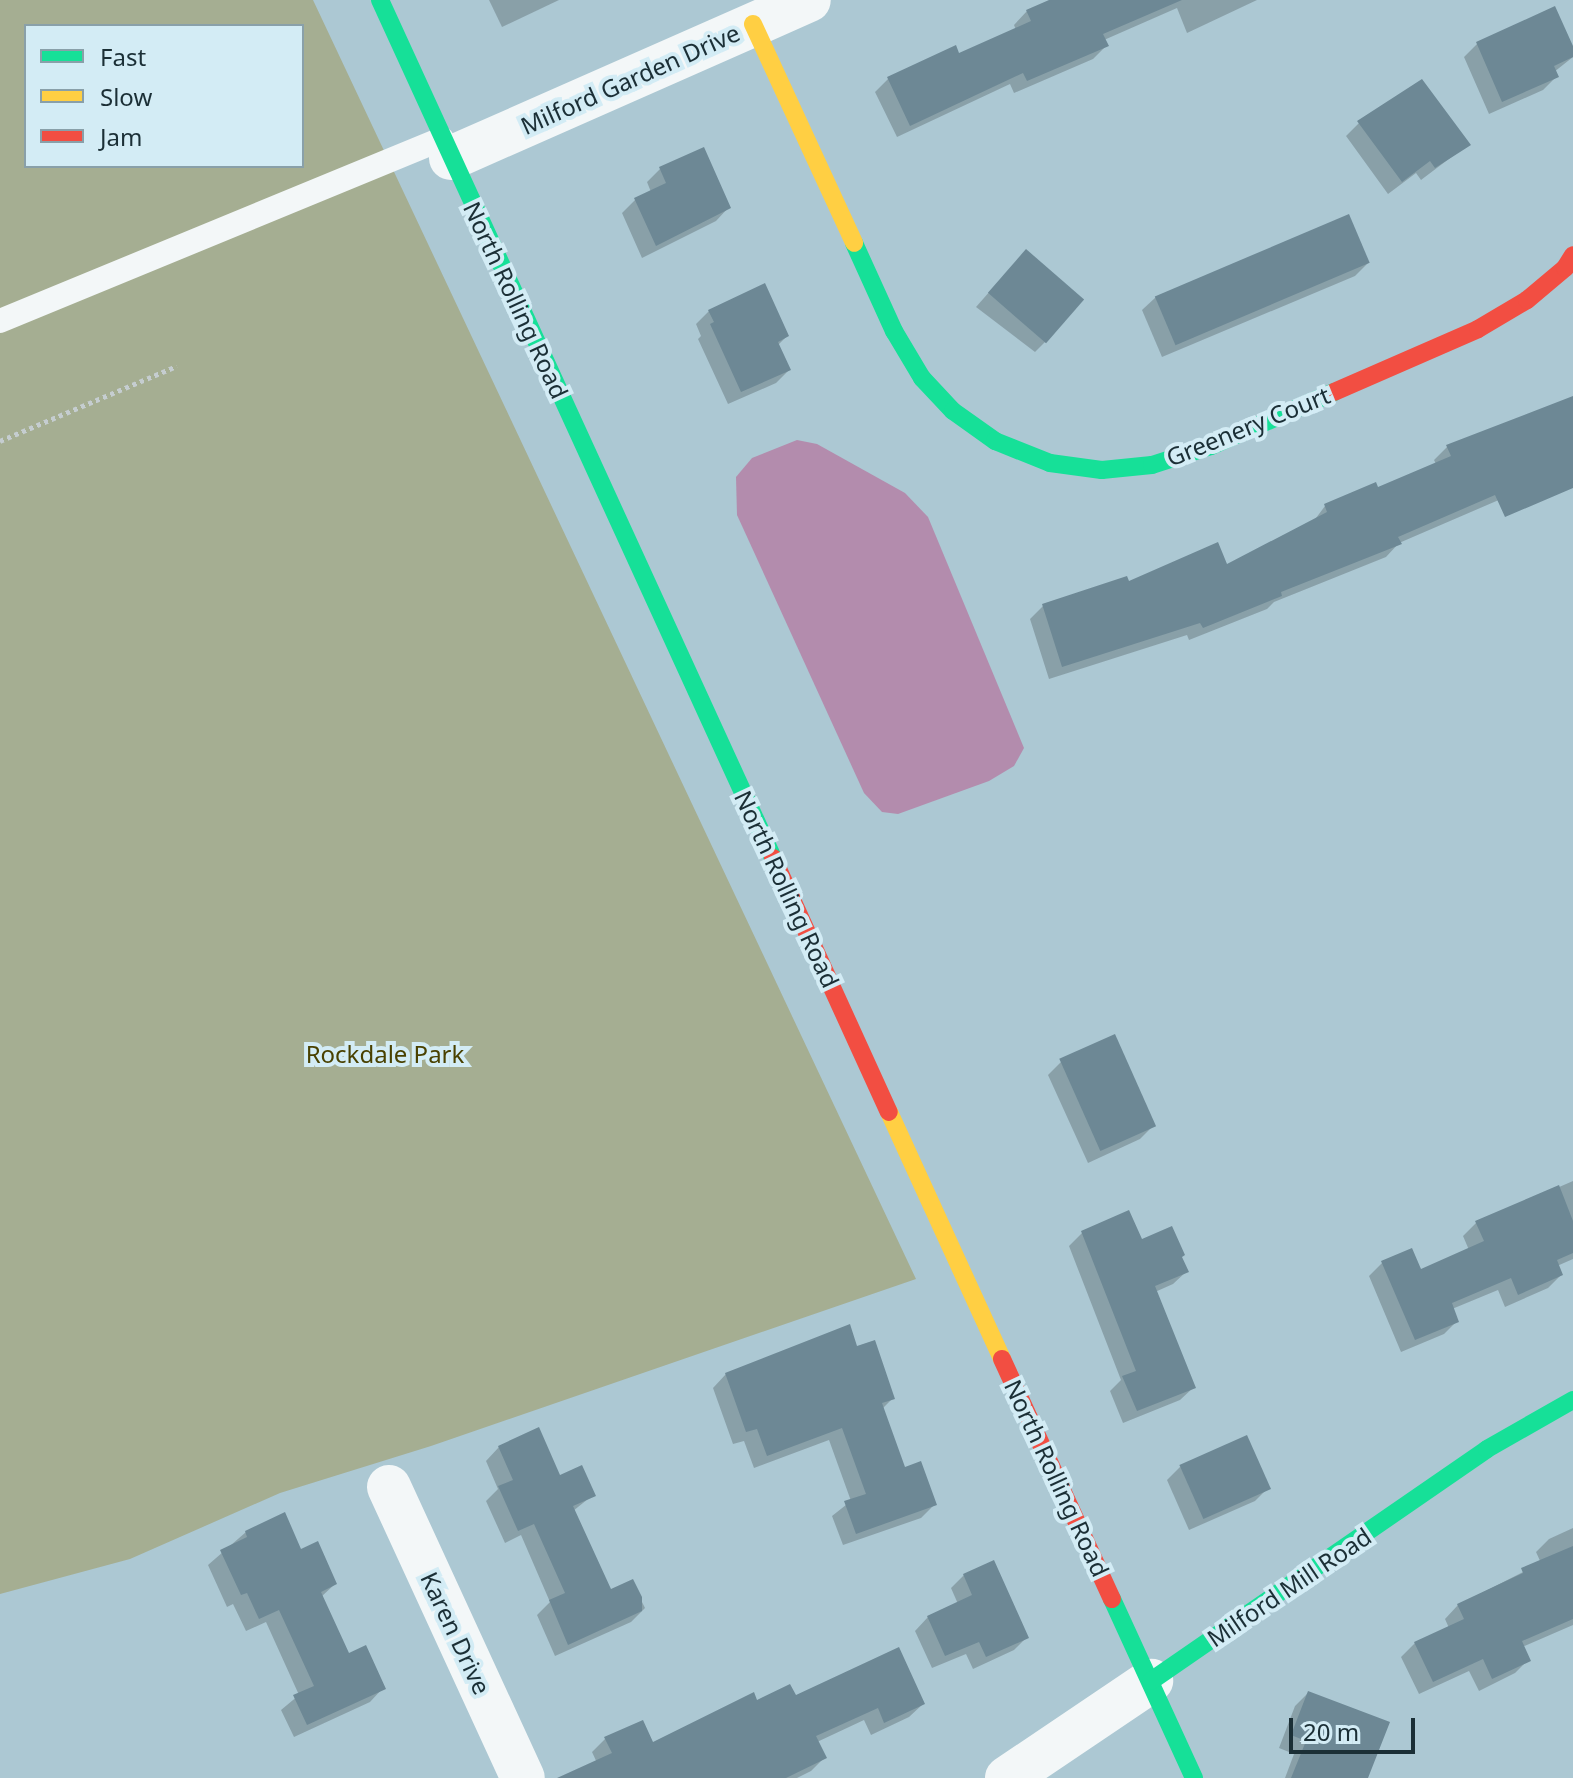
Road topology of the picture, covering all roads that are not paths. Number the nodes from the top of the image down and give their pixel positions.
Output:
1 (380, 0) edge
2 (809, 0) edge
3 (753, 24) junction
4 (446, 148) junction
5 (1573, 255) edge
6 (0, 321) edge
7 (1573, 1400) edge
8 (389, 1487) dead end
9 (1151, 1681) junction
10 (523, 1778) edge
11 (1007, 1778) edge
12 (1194, 1778) edge

1 - 4 main road, North Rolling Road
2 - 3 street, Milford Garden Drive
3 - 4 street, Milford Garden Drive
3 - 5 main road, Greenery Court
4 - 6 lane
4 - 9 main road, North Rolling Road
7 - 9 main road, Milford Mill Road
8 - 10 street, Karen Drive
9 - 11 street, Milford Mill Road
9 - 12 main road, North Rolling Road

